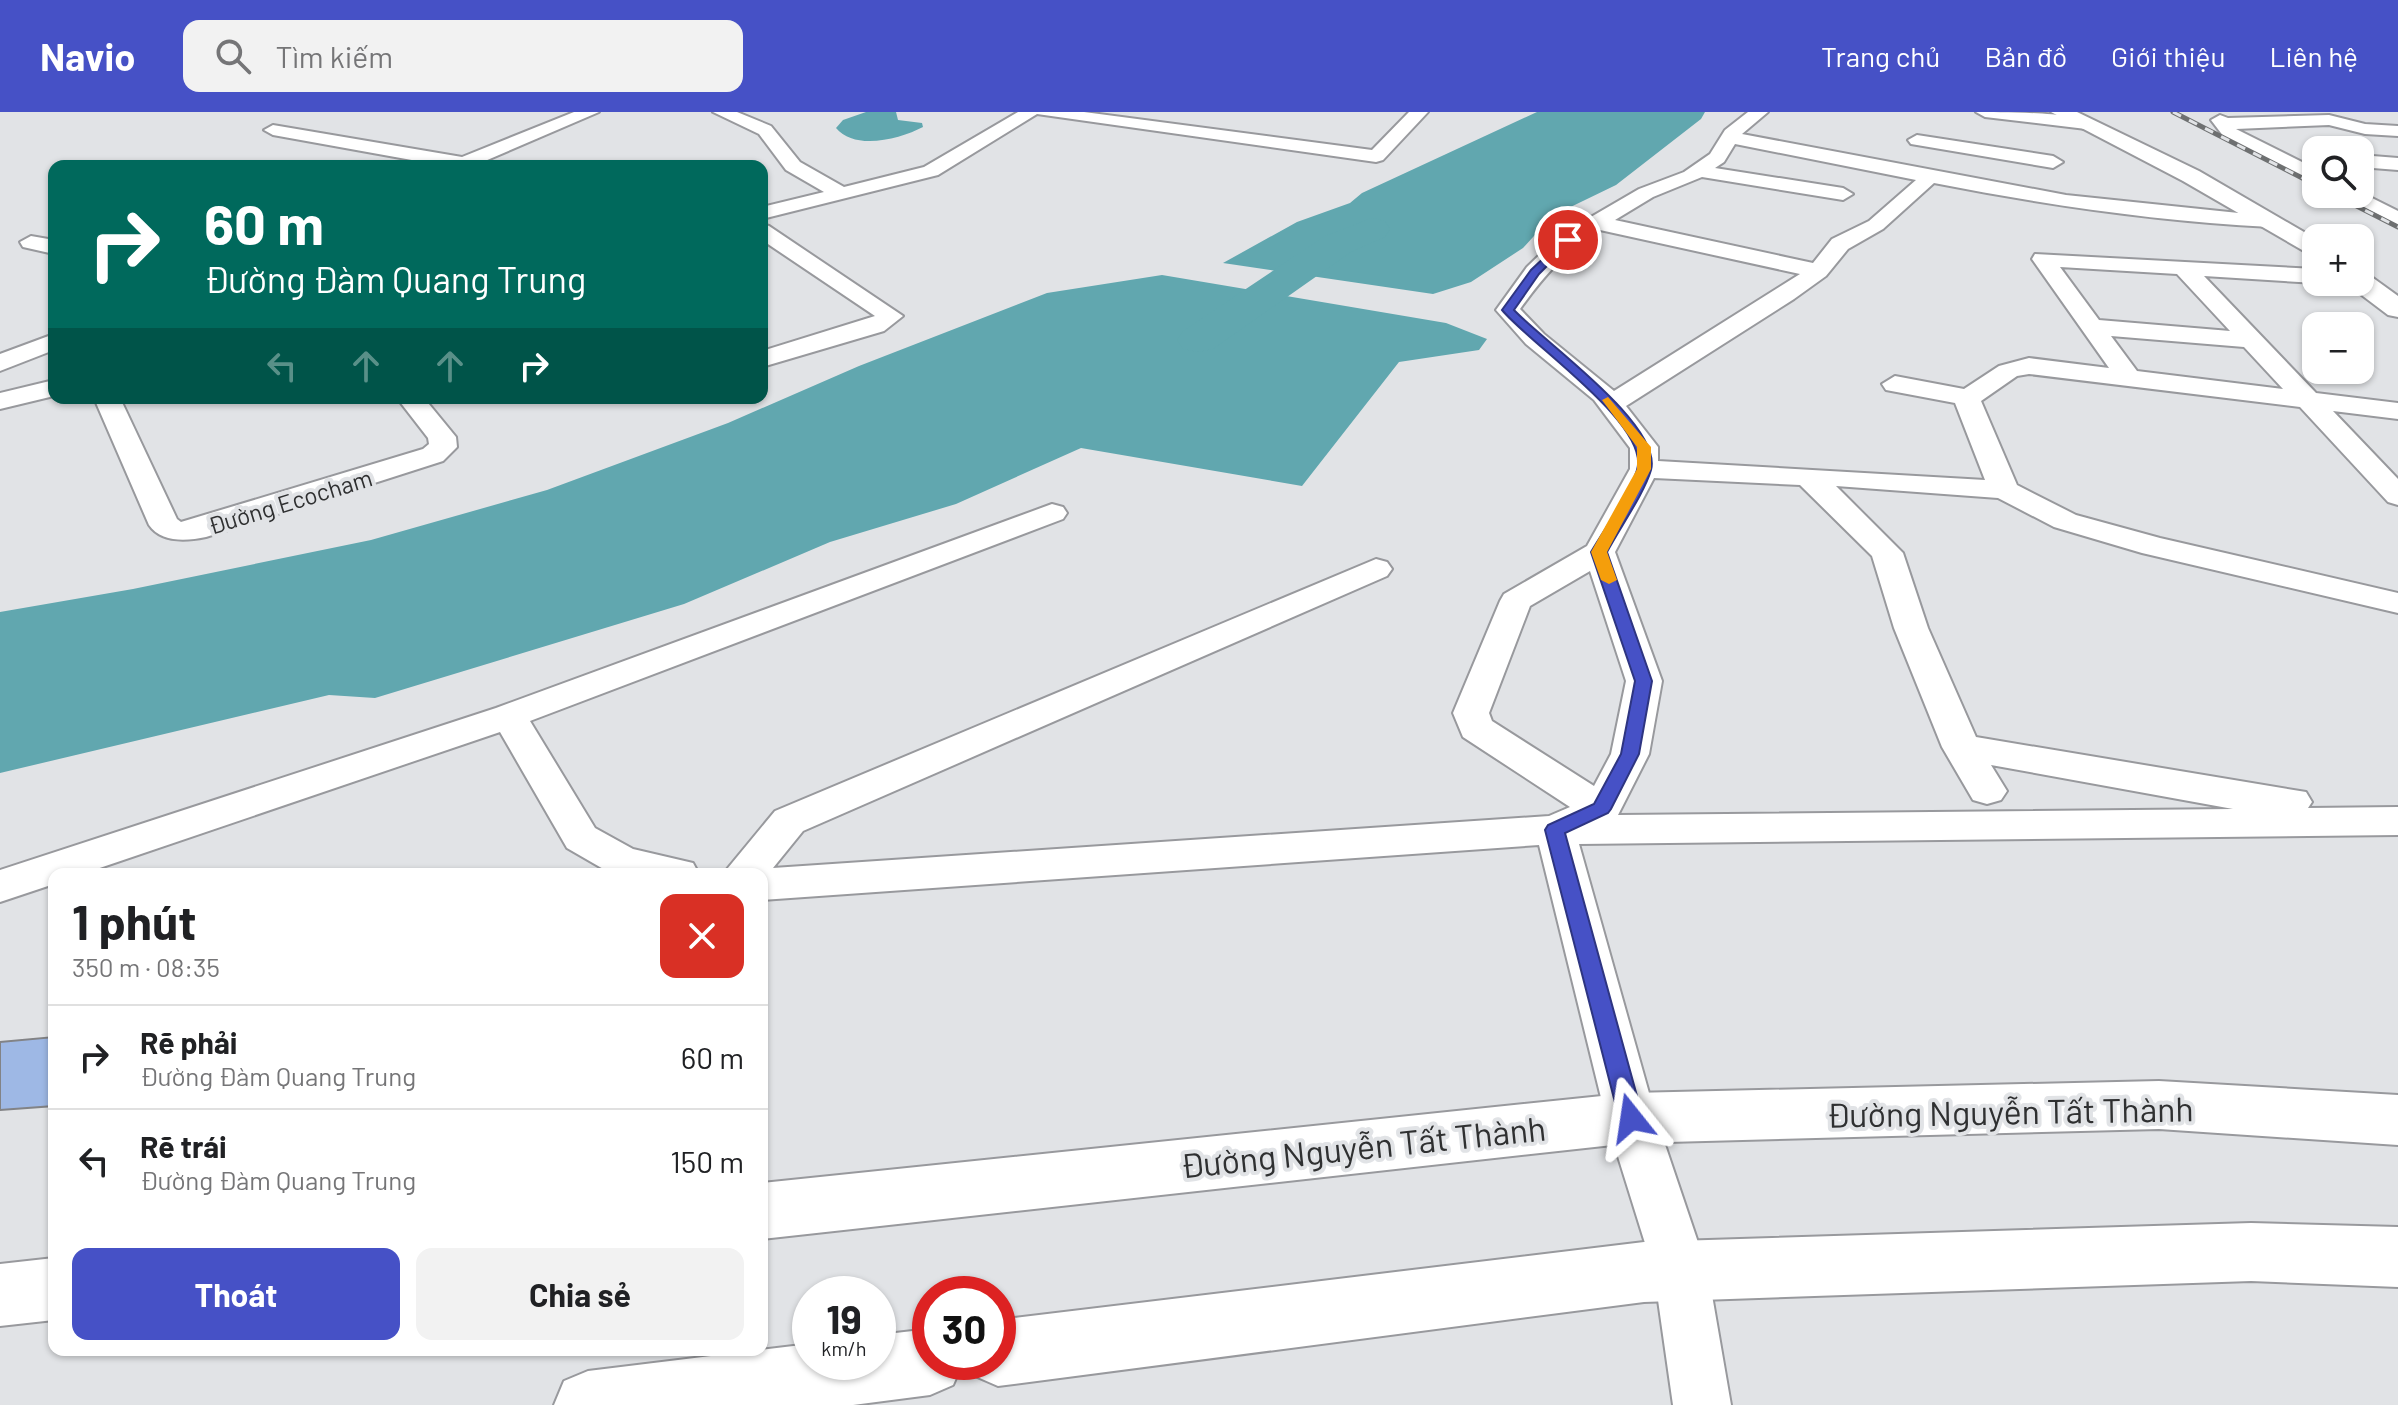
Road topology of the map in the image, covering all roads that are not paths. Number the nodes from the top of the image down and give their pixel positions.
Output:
1 (538, 112) edge
2 (1030, 112) edge
3 (1044, 112) edge
4 (1419, 112) edge
5 (1985, 112) edge
6 (2061, 112) edge
7 (2207, 112) edge
8 (2321, 112) edge
9 (738, 114) edge
10 (592, 117) edge
11 (2088, 118) edge
12 (2036, 120) junction
13 (2340, 121) junction
14 (2223, 124) junction
15 (1740, 128) edge
16 (273, 130) dead end
17 (2398, 131) edge
18 (1917, 140) dead end
19 (443, 160) edge
20 (484, 160) edge
21 (2283, 161) junction
22 (2302, 161) edge
23 (2053, 162) junction
24 (2374, 162) edge
25 (2398, 164) edge
26 (2302, 170) edge
27 (1699, 171) junction
28 (1927, 178) junction
29 (2374, 189) edge
30 (2385, 189) dead end
31 (843, 194) junction
32 (1843, 194) dead end
33 (2072, 203) junction
34 (2374, 207) edge
35 (768, 212) edge
36 (2398, 219) edge
37 (2270, 221) junction
38 (1594, 222) junction
39 (2309, 224) edge
40 (768, 234) edge
41 (2302, 241) edge
42 (31, 242) dead end
43 (48, 246) edge
44 (2374, 263) edge
45 (2185, 269) junction
46 (1818, 271) junction
47 (2302, 275) edge
48 (2398, 279) edge
49 (2374, 291) edge
50 (2398, 309) edge
51 (2093, 327) junction
52 (48, 330) edge
53 (2251, 340) junction
54 (48, 343) edge
55 (5, 354) edge
56 (768, 357) edge
57 (2128, 377) junction
58 (1895, 384) dead end
59 (48, 389) edge
60 (1966, 397) junction
61 (0, 401) edge
62 (2309, 401) junction
63 (110, 404) edge
64 (415, 404) edge
65 (1611, 404) junction
66 (2398, 411) edge
67 (1644, 469) junction
68 (1809, 477) junction
69 (2004, 490) junction
70 (2398, 496) edge
71 (1052, 513) dead end
72 (1599, 552) junction
73 (1376, 569) dead end
74 (2398, 603) edge
75 (509, 716) junction
76 (1961, 747) junction
77 (1987, 791) dead end
78 (1602, 809) junction
79 (2398, 814) edge
80 (2398, 821) edge
81 (1555, 830) junction
82 (54, 868) edge
83 (650, 868) edge
84 (749, 868) edge
85 (48, 870) edge
86 (768, 884) edge
87 (0, 886) edge
88 (1631, 1118) junction
89 (2398, 1120) edge
90 (768, 1210) edge
91 (2398, 1257) edge
92 (1681, 1272) junction
93 (48, 1290) edge
94 (0, 1295) edge
95 (1016, 1351) edge
96 (912, 1364) edge
97 (588, 1405) edge
98 (1702, 1405) edge

1 - 10 street
2 - 31 street
3 - 4 street
5 - 12 street
6 - 11 main road
7 - 14 street
8 - 13 street
9 - 31 street
10 - 20 street
11 - 12 street
11 - 37 main road
11 - 39 main road
12 - 23 street
13 - 14 street
13 - 17 street
14 - 21 street
15 - 27 street
15 - 28 street
16 - 19 street
18 - 23 street
21 - 22 street
21 - 26 street
23 - 33 street
24 - 25 street
27 - 32 street
27 - 38 street
28 - 33 street
28 - 46 street
29 - 30 street
31 - 35 street
33 - 37 street
34 - 36 street
37 - 41 main road
38 - 46 street
38 - 65 street
40 - 56 street
42 - 43 street
44 - 48 main road
45 - 47 street
45 - 51 street
45 - 53 street
46 - 65 street
49 - 50 main road
51 - 53 street
51 - 57 street
52 - 55 street
53 - 62 street
54 - 55 street
57 - 60 street
57 - 62 street
58 - 60 street
59 - 61 street
60 - 69 street
62 - 66 street
62 - 70 street
63 - 64 street, Đường Ecocham
65 - 67 street
67 - 68 street
67 - 72 street
68 - 69 street
68 - 76 street
69 - 74 street
71 - 75 street
72 - 78 street
72 - 78 street
73 - 84 street
75 - 82 street
75 - 83 street
76 - 77 street
76 - 79 street
78 - 81 street
80 - 81 street
81 - 86 street
81 - 88 street
85 - 87 street
88 - 89 main road, Đường Nguyễn Tất Thành
88 - 90 main road, Đường Nguyễn Tất Thành
88 - 92 street
91 - 92 main road
92 - 95 main road
92 - 98 street
93 - 94 main road
96 - 97 main road

